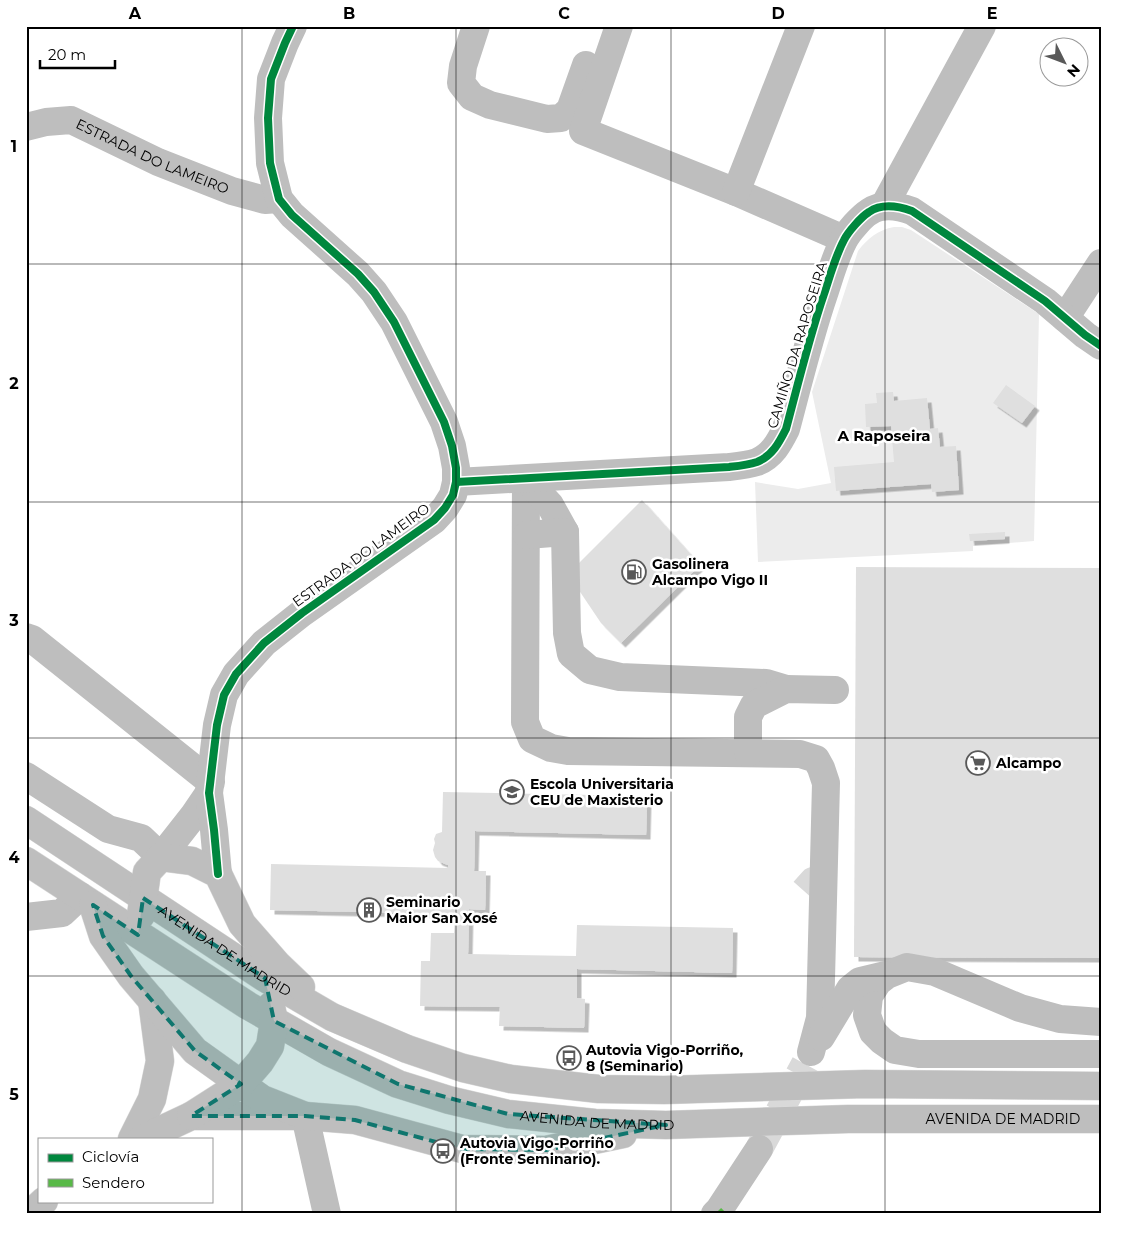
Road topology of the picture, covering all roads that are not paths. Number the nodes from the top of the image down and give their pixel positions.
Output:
1 (293, 26) edge
2 (476, 26) edge
3 (599, 26) edge
4 (619, 26) edge
5 (801, 26) edge
6 (982, 26) edge
7 (26, 127) edge
8 (736, 192) junction
9 (279, 198) junction
10 (884, 206) junction
11 (844, 239) junction
12 (1101, 263) edge
13 (1065, 318) junction
14 (1101, 346) edge
15 (526, 478) junction
16 (456, 482) junction
17 (565, 532) junction
18 (527, 535) junction
19 (26, 637) edge
20 (786, 689) junction
21 (835, 690) dead end
22 (748, 753) junction
23 (26, 776) edge
24 (210, 787) junction
25 (26, 820) edge
26 (161, 856) junction
27 (26, 861) edge
28 (218, 874) junction
29 (804, 890) dead end
30 (144, 898) junction
31 (87, 900) junction
32 (26, 917) edge
33 (242, 924) junction
34 (138, 935) junction
35 (822, 951) junction
36 (887, 975) junction
37 (265, 978) junction
38 (860, 981) junction
39 (152, 1000) junction
40 (332, 1017) junction
41 (274, 1021) junction
42 (1101, 1022) edge
43 (1101, 1054) edge
44 (808, 1058) junction
45 (241, 1084) junction
46 (1101, 1086) edge
47 (191, 1116) junction
48 (305, 1116) junction
49 (1101, 1119) edge
50 (666, 1125) junction
51 (132, 1138) edge
52 (144, 1138) edge
53 (759, 1149) tunnel mouth
54 (43, 1202) edge
55 (30, 1214) edge
56 (326, 1214) edge
57 (715, 1214) edge

1 - 9 main road, ESTRADA DO LAMEIRO
2 - 3 main road
4 - 8 main road
5 - 8 main road
6 - 10 main road
7 - 9 main road, ESTRADA DO LAMEIRO
8 - 11 main road
9 - 16 main road, ESTRADA DO LAMEIRO
10 - 11 main road, CAMIÑO DA RAPOSEIRA
10 - 13 main road
11 - 15 main road, CAMIÑO DA RAPOSEIRA
12 - 13 main road
13 - 14 main road
15 - 16 main road, CAMIÑO DA RAPOSEIRA
15 - 17 main road
15 - 18 main road
16 - 24 main road, ESTRADA DO LAMEIRO
17 - 18 main road
17 - 20 main road
18 - 22 main road
19 - 24 main road
20 - 21 main road
20 - 22 main road
22 - 35 main road
23 - 26 main road
24 - 26 main road
24 - 28 main road, ESTRADA DO LAMEIRO
25 - 30 main road, AVENIDA DE MADRID
26 - 28 main road
26 - 30 main road
27 - 31 main road, AVENIDA DE MADRID
28 - 33 main road
29 - 44 main road
30 - 34 main road
30 - 37 main road, AVENIDA DE MADRID
31 - 32 main road
31 - 34 main road, AVENIDA DE MADRID
31 - 39 main road
33 - 37 main road
33 - 40 main road
34 - 39 main road
34 - 41 main road, AVENIDA DE MADRID
35 - 38 main road
35 - 44 main road
36 - 38 main road
36 - 42 main road
36 - 43 main road
37 - 40 main road, AVENIDA DE MADRID
37 - 41 main road
38 - 44 main road
39 - 45 main road
39 - 51 main road
40 - 46 main road, AVENIDA DE MADRID
41 - 45 main road
41 - 50 main road, AVENIDA DE MADRID
45 - 47 main road
45 - 48 main road
47 - 48 main road
47 - 52 main road
48 - 50 main road
48 - 56 main road
49 - 50 main road, AVENIDA DE MADRID
53 - 57 main road
54 - 55 main road

